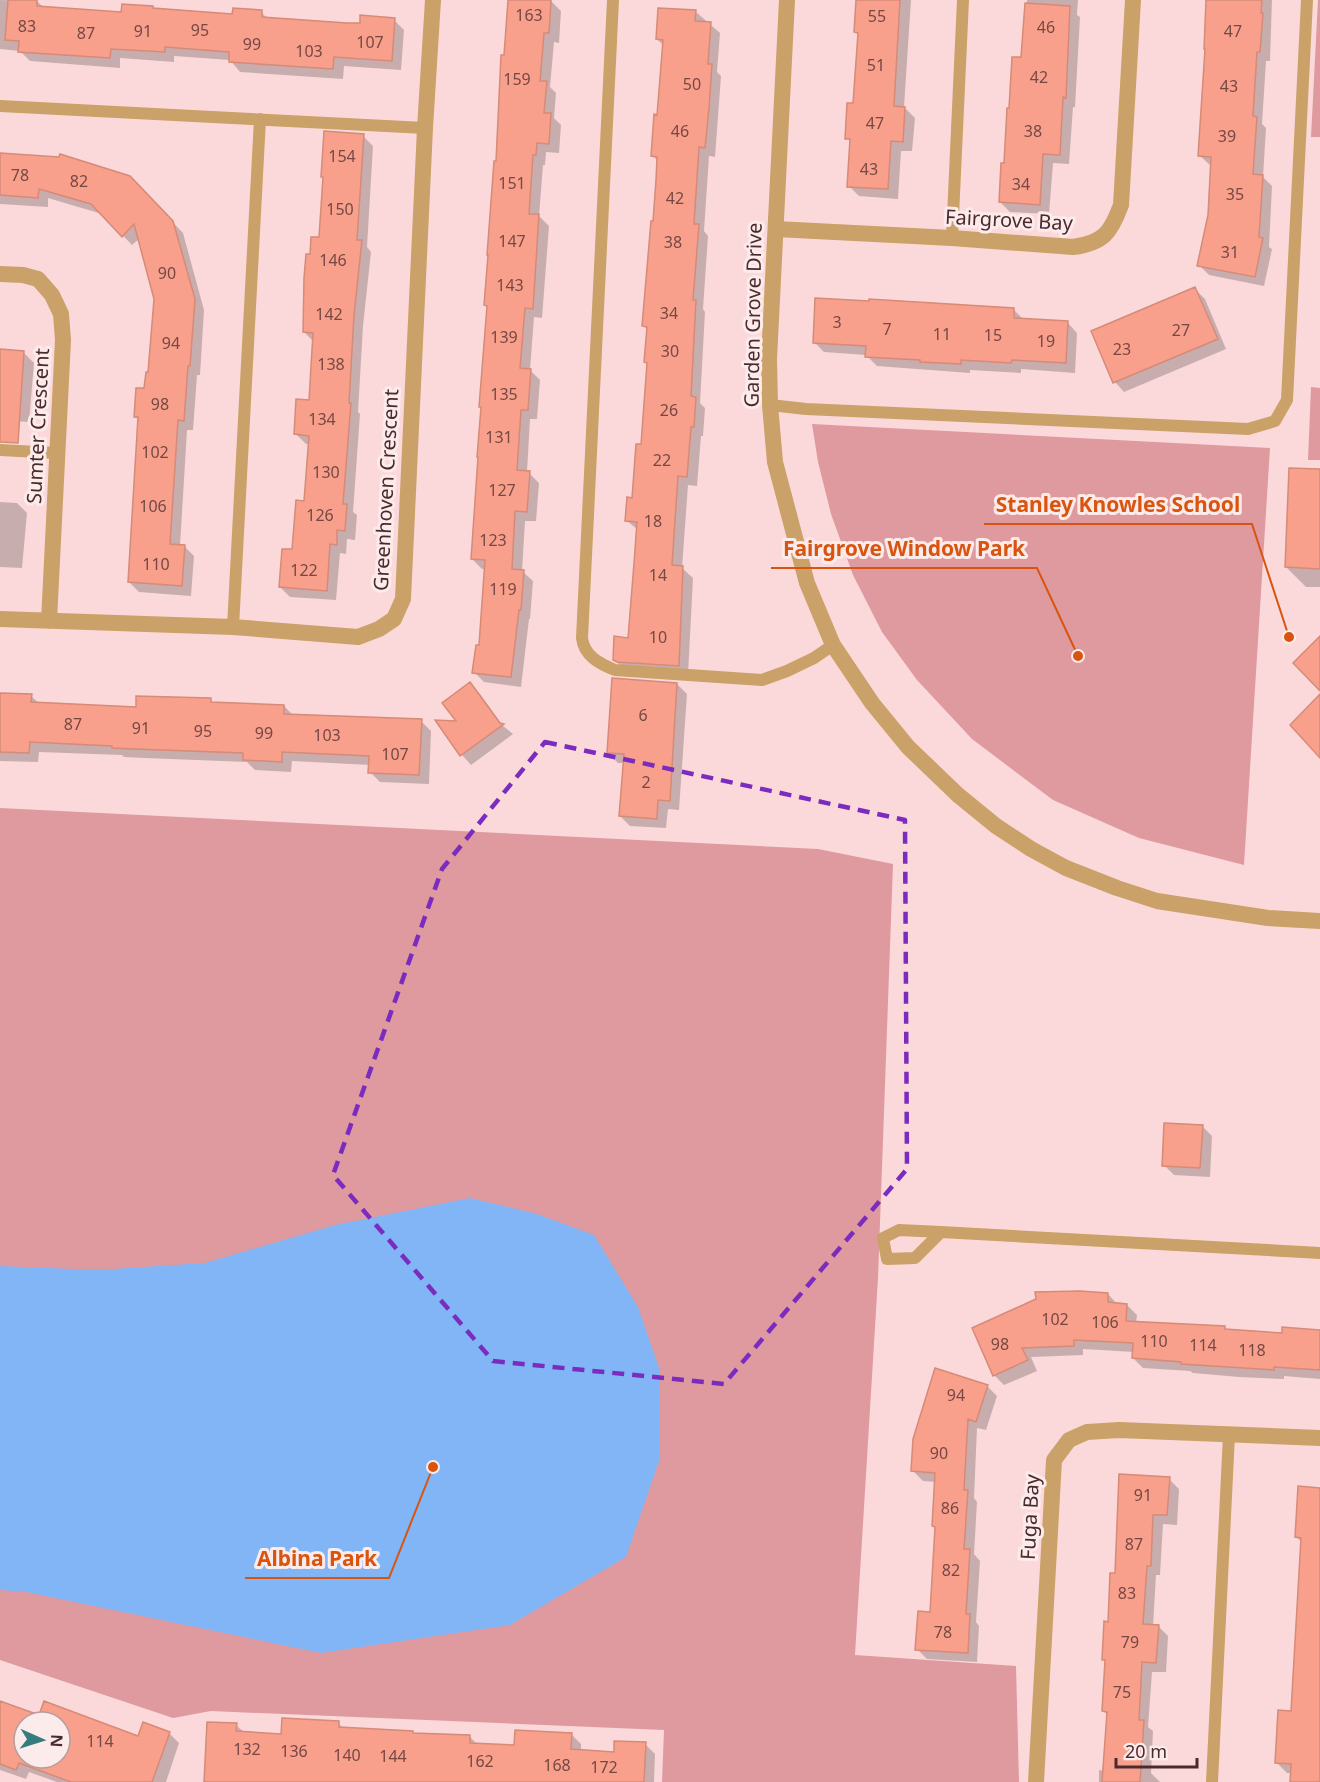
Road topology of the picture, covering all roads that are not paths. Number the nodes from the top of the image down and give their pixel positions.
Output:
1 (433, 0) edge
2 (614, 0) edge
3 (787, 0) edge
4 (963, 0) edge
5 (1133, 0) edge
6 (1307, 0) edge
7 (0, 106) edge
8 (260, 119) junction
9 (425, 128) junction
10 (776, 230) junction
11 (952, 238) junction
12 (0, 274) edge
13 (770, 405) junction
14 (0, 450) edge
15 (57, 453) junction
16 (0, 619) edge
17 (49, 621) junction
18 (233, 627) junction
19 (833, 645) junction
20 (1320, 921) edge
21 (941, 1232) dead end
22 (1320, 1253) edge
23 (1229, 1434) junction
24 (1320, 1438) edge
25 (1036, 1782) edge
26 (1212, 1782) edge

1 - 9 street, Greenhoven Crescent
2 - 19 lane
3 - 10 street, Garden Grove Drive
4 - 11 lane
5 - 11 street, Fairgrove Bay
6 - 13 lane
7 - 8 lane
8 - 9 lane
8 - 18 lane
9 - 18 street, Greenhoven Crescent
10 - 11 street, Fairgrove Bay
10 - 13 street, Garden Grove Drive
12 - 15 street, Sumter Crescent
13 - 19 street, Garden Grove Drive
14 - 15 lane
15 - 17 street, Sumter Crescent
16 - 17 street, Greenhoven Crescent
17 - 18 street, Greenhoven Crescent
19 - 20 street, Garden Grove Drive
21 - 22 lane
23 - 24 street, Fuga Bay
23 - 25 street, Fuga Bay
23 - 26 lane

